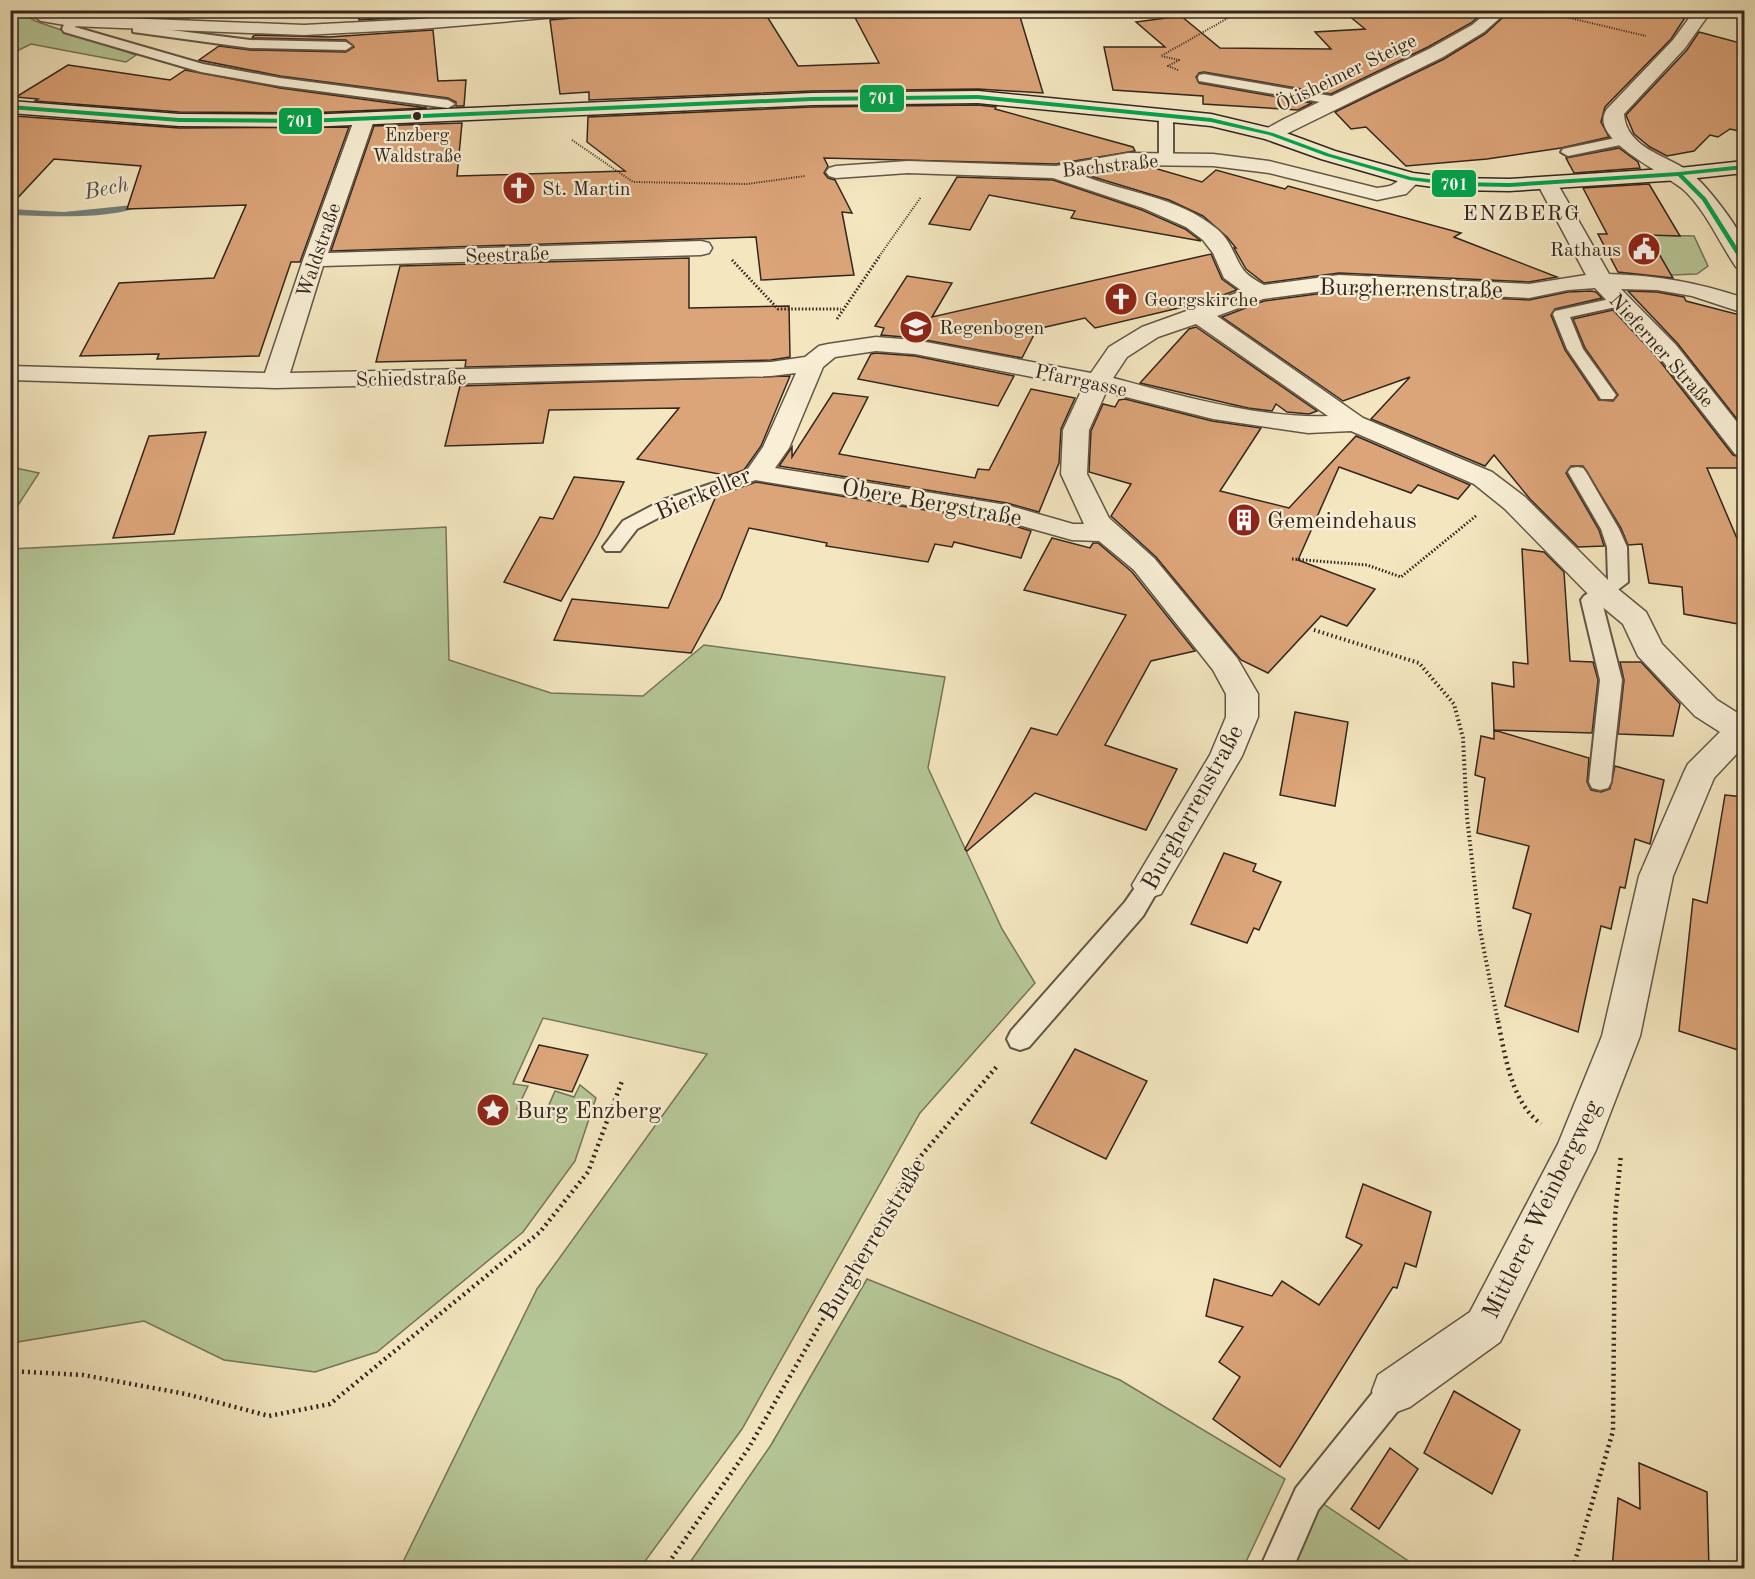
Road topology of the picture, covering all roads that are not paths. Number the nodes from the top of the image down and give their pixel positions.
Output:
1 (33, 10) edge
2 (580, 10) edge
3 (1501, 10) edge
4 (1704, 10) edge
5 (71, 21) junction
6 (144, 24) junction
7 (346, 46) dead end
8 (1204, 78) road end
9 (1337, 100) junction
10 (448, 104) dead end
11 (10, 107) edge
12 (1166, 115) junction
13 (364, 120) junction
14 (1272, 134) junction
15 (1625, 140) junction
16 (1568, 152) dead end
17 (1166, 159) junction
18 (1744, 167) edge
19 (836, 171) road end
20 (1056, 172) junction
21 (1680, 174) junction
22 (1411, 179) junction
23 (1547, 183) junction
24 (700, 248) road end
25 (314, 260) junction
26 (1744, 262) edge
27 (1601, 281) junction
28 (1259, 293) junction
29 (1619, 302) junction
30 (1744, 306) edge
31 (1198, 314) junction
32 (812, 364) junction
33 (10, 374) edge
34 (275, 381) junction
35 (1098, 382) junction
36 (1607, 395) dead end
37 (1354, 423) junction
38 (1744, 448) edge
39 (758, 472) junction
40 (1576, 472) dead end
41 (1106, 533) junction
42 (613, 547) dead end
43 (1603, 592) junction
44 (1744, 729) edge
45 (1600, 782) dead end
46 (1149, 885) joint
47 (1020, 1039) road end
48 (1394, 1391) joint
49 (1276, 1569) edge

1 - 5 street
2 - 6 street
3 - 9 street, Ötisheimer Steige
4 - 15 street
5 - 6 street
5 - 10 lane
6 - 7 lane
8 - 9 lane
9 - 14 street, Ötisheimer Steige
11 - 13 street
12 - 13 street
12 - 14 street
12 - 17 lane
13 - 25 street, Waldstraße
14 - 22 street
15 - 16 lane
15 - 21 street
17 - 20 street, Bachstraße
17 - 22 street, Bachstraße
18 - 21 street
19 - 20 street, Bachstraße
20 - 28 street
21 - 23 street
21 - 26 street
22 - 23 street
23 - 27 street, Nieferner Straße
24 - 25 street, Seestraße
25 - 34 street, Waldstraße
27 - 28 street, Burgherrenstraße
27 - 29 street, Nieferner Straße
27 - 30 street, Burgherrenstraße
28 - 31 street, Burgherrenstraße
29 - 36 lane
29 - 38 street, Nieferner Straße
31 - 35 street, Burgherrenstraße
31 - 37 street
32 - 34 street, Schiedstraße
32 - 35 street, Pfarrgasse
32 - 39 street, Bierkeller
33 - 34 street, Schiedstraße
35 - 37 street, Pfarrgasse
35 - 41 street, Burgherrenstraße
37 - 43 street
39 - 41 street, Obere Bergstraße
39 - 42 lane, Bierkeller
40 - 43 lane
41 - 46 street, Burgherrenstraße
43 - 44 street
43 - 45 lane
44 - 48 street, Mittlerer Weinbergweg
46 - 47 lane, Burgherrenstraße
48 - 49 lane

